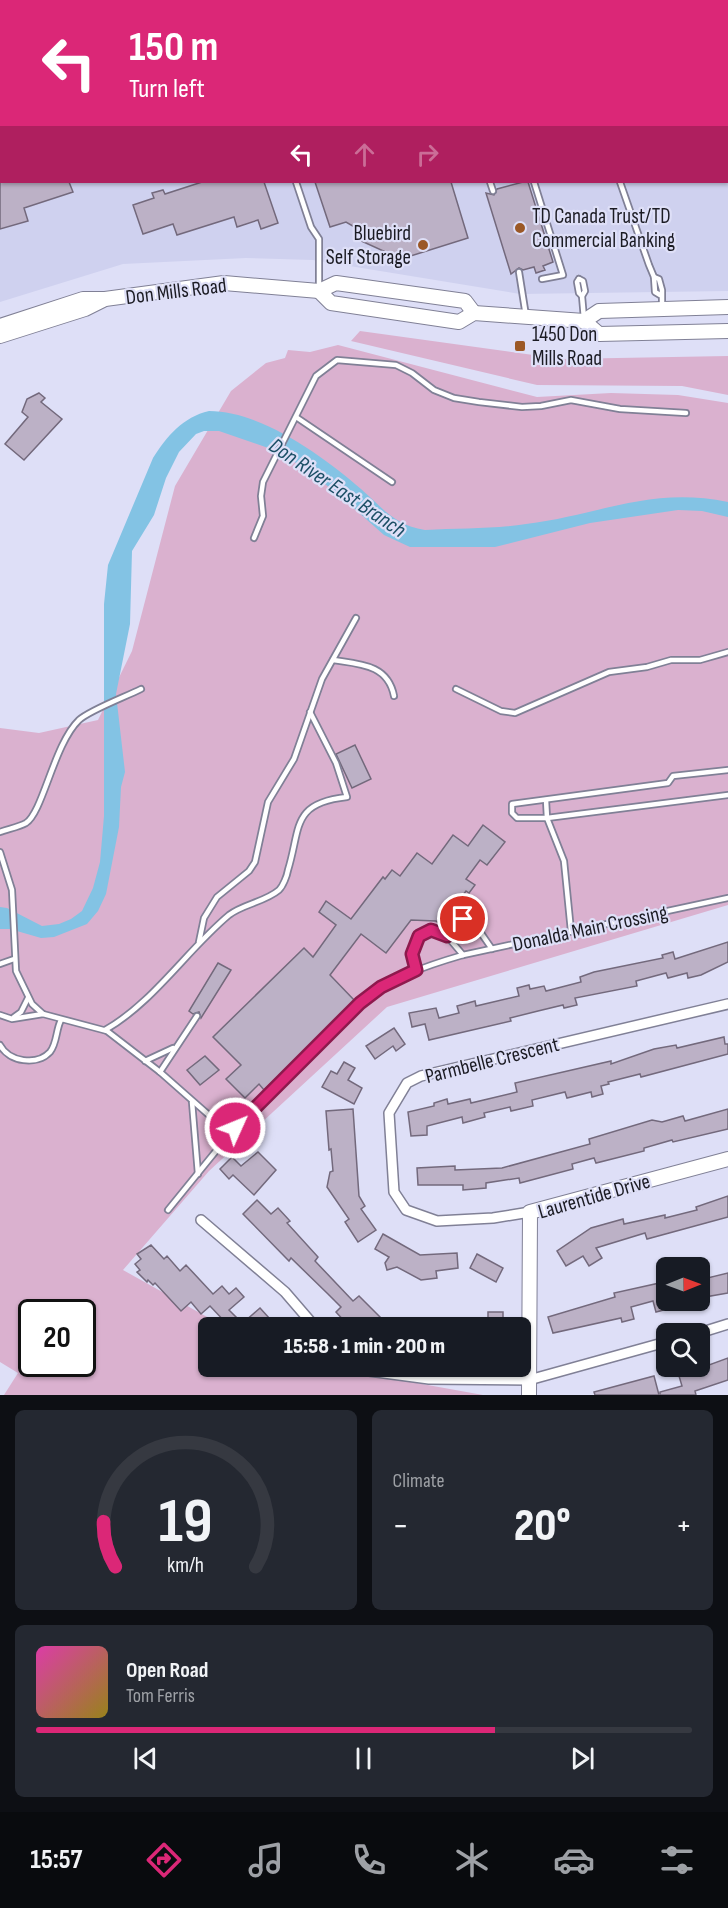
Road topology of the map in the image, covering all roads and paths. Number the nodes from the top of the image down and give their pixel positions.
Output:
1 (296, 183) edge
2 (490, 183) edge
3 (534, 183) edge
4 (620, 183) edge
5 (493, 191) dead end
6 (519, 272) dead end
7 (542, 279) dead end
8 (319, 291) junction
9 (582, 296) dead end
10 (105, 299) junction
11 (661, 302) junction
12 (728, 307) edge
13 (474, 314) junction
14 (526, 318) junction
15 (584, 321) junction
16 (0, 326) edge
17 (728, 331) edge
18 (663, 333) junction
19 (0, 336) edge
20 (686, 413) dead end
21 (296, 417) junction
22 (392, 482) dead end
23 (254, 538) dead end
24 (356, 618) dead end
25 (728, 651) edge
26 (333, 660) junction
27 (141, 689) dead end
28 (456, 689) dead end
29 (394, 696) dead end
30 (310, 712) junction
31 (728, 770) edge
32 (728, 795) edge
33 (546, 800) junction
34 (548, 818) junction
35 (0, 832) edge
36 (0, 852) edge
37 (728, 898) edge
38 (572, 931) junction
39 (447, 936) junction
40 (199, 942) junction
41 (492, 949) junction
42 (462, 955) junction
43 (14, 959) junction
44 (0, 964) edge
45 (416, 970) junction
46 (28, 998) junction
47 (728, 1004) edge
48 (43, 1014) junction
49 (0, 1015) edge
50 (196, 1016) dead end
51 (12, 1018) junction
52 (61, 1020) junction
53 (105, 1030) junction
54 (0, 1045) edge
55 (173, 1048) junction
56 (145, 1061) junction
57 (160, 1072) junction
58 (192, 1102) junction
59 (235, 1128) junction
60 (728, 1159) edge
61 (198, 1174) junction
62 (168, 1210) dead end
63 (530, 1212) junction
64 (201, 1220) dead end
65 (307, 1317) edge
66 (728, 1324) edge
67 (710, 1330) edge
68 (656, 1345) edge
69 (414, 1377) edge
70 (529, 1380) junction
71 (529, 1395) edge

1 - 8 lane
2 - 5 lane
3 - 7 lane
4 - 11 lane
6 - 14 lane
8 - 10 main road, Don Mills Road
8 - 13 main road, Don Mills Road
8 - 13 main road, Don Mills Road
9 - 15 lane
10 - 16 main road, Don Mills Road
10 - 19 main road, Don Mills Road
11 - 12 main road, Don Mills Road
11 - 15 main road, Don Mills Road
11 - 18 main road
13 - 14 main road, Don Mills Road
14 - 15 main road, Don Mills Road
15 - 18 main road, Don Mills Road
17 - 18 main road, Don Mills Road
20 - 21 lane
21 - 22 lane
21 - 23 lane
24 - 26 lane
25 - 28 lane
26 - 29 lane
26 - 30 lane
27 - 35 lane
30 - 40 lane
30 - 40 lane
31 - 33 lane
32 - 34 lane
33 - 34 lane
33 - 34 lane
34 - 38 lane
36 - 43 lane
37 - 38 lane, Donalda Main Crossing
38 - 41 lane, Donalda Main Crossing
39 - 41 lane
39 - 42 lane
39 - 45 lane
40 - 53 lane
41 - 42 lane, Donalda Main Crossing
42 - 45 lane, Donalda Main Crossing
43 - 44 lane
43 - 46 lane
45 - 59 lane, Donalda Main Crossing
46 - 48 lane
46 - 51 lane
47 - 63 street, Parmbelle Crescent
48 - 51 lane
48 - 52 lane
49 - 51 lane
50 - 55 lane
52 - 53 lane
52 - 54 lane
53 - 56 lane
55 - 56 lane
55 - 57 lane
56 - 57 lane
57 - 58 lane
58 - 59 lane
58 - 61 lane
59 - 61 lane, Donalda Main Crossing
60 - 63 main road, Laurentide Drive
61 - 62 lane, Donalda Main Crossing
63 - 70 main road, Laurentide Drive
64 - 65 street
66 - 67 street
68 - 70 street
69 - 70 street
70 - 71 main road, Laurentide Drive

